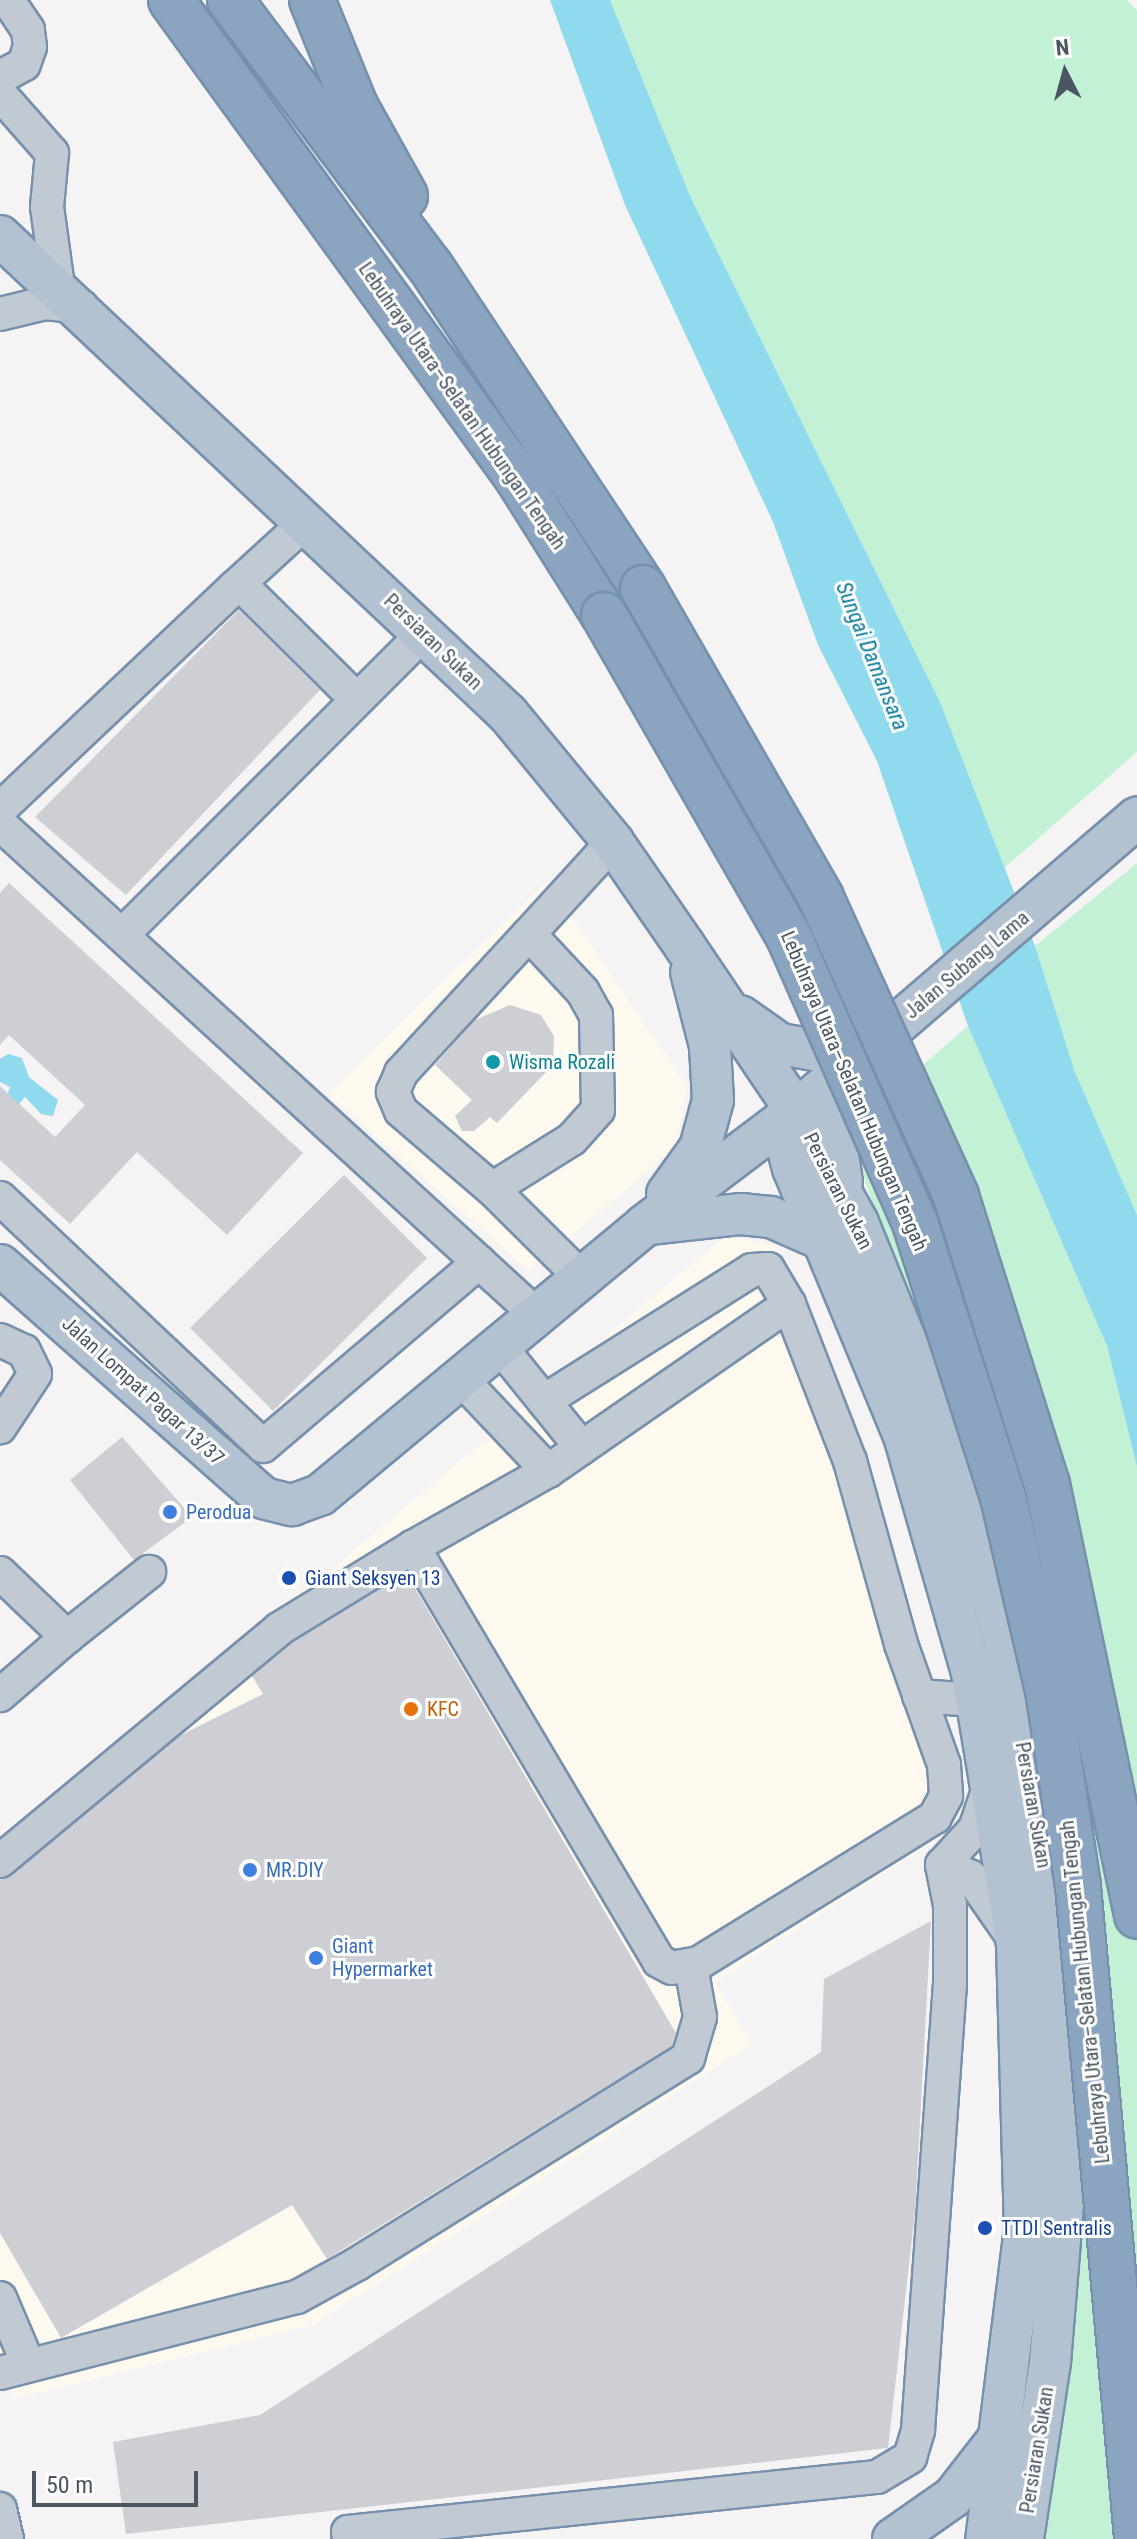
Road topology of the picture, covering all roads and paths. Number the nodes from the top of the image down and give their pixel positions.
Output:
1 (8, 0) edge
2 (171, 0) edge
3 (230, 0) edge
4 (312, 0) edge
5 (0, 77) edge
6 (0, 94) edge
7 (0, 236) edge
8 (70, 297) junction
9 (463, 313) junction
10 (0, 314) edge
11 (307, 521) junction
12 (235, 587) junction
13 (424, 633) junction
14 (355, 698) junction
15 (0, 809) edge
16 (0, 824) edge
17 (1131, 828) edge
18 (613, 842) junction
19 (529, 934) junction
20 (122, 935) junction
21 (684, 945) junction
22 (719, 997) junction
23 (864, 1053) junction
24 (796, 1111) junction
25 (492, 1189) junction
26 (0, 1198) edge
27 (844, 1198) junction
28 (645, 1225) junction
29 (828, 1242) junction
30 (479, 1262) junction
31 (0, 1265) edge
32 (583, 1279) junction
33 (789, 1304) junction
34 (539, 1317) junction
35 (0, 1340) edge
36 (502, 1349) junction
37 (463, 1381) junction
38 (544, 1401) junction
39 (0, 1427) edge
40 (582, 1448) junction
41 (548, 1471) junction
42 (413, 1547) junction
43 (149, 1572) dead end
44 (0, 1573) edge
45 (67, 1637) junction
46 (0, 1695) edge
47 (919, 1696) junction
48 (975, 1700) junction
49 (990, 1785) junction
50 (0, 1861) edge
51 (942, 1865) junction
52 (1137, 1916) edge
53 (1017, 1945) junction
54 (691, 1966) junction
55 (0, 2298) edge
56 (14, 2368) edge
57 (1004, 2432) junction
58 (349, 2535) edge
59 (1137, 2537) edge
60 (893, 2539) edge
61 (986, 2539) edge
62 (1023, 2539) edge

1 - 5 street
2 - 59 highway, Lebuhraya Utara–Selatan Hubungan Tengah, bridge
3 - 9 highway
4 - 9 highway
6 - 8 street
7 - 8 main road, Persiaran Sukan
8 - 10 street
8 - 11 main road, Persiaran Sukan
9 - 52 highway, bridge
11 - 12 street
11 - 13 main road, Persiaran Sukan
12 - 14 street
12 - 15 street
13 - 14 street
13 - 18 main road, Persiaran Sukan
14 - 20 street
16 - 20 street
17 - 23 main road, Jalan Subang Lama
18 - 19 street
18 - 21 main road, Persiaran Sukan
19 - 25 street
19 - 25 street
20 - 30 street
21 - 22 main road, Persiaran Sukan
21 - 28 main road
22 - 23 main road
22 - 24 main road, Persiaran Sukan
23 - 24 main road, Jalan Subang Lama
23 - 27 main road
24 - 27 main road, Persiaran Sukan
24 - 28 main road, Jalan Subang Lama
24 - 29 main road, Persiaran Sukan
25 - 32 street
26 - 30 street
27 - 62 main road, Persiaran Sukan
28 - 29 main road
28 - 32 main road
29 - 48 main road, Persiaran Sukan
30 - 34 street
31 - 37 main road, Jalan Lompat Pagar 13/37
32 - 34 main road
33 - 38 street
33 - 40 street
33 - 47 street
34 - 36 main road
35 - 39 street
36 - 37 main road
36 - 38 street
37 - 41 street
38 - 40 street
40 - 41 street
41 - 42 street
42 - 50 street
42 - 54 street
43 - 45 street
44 - 45 street
45 - 46 street
47 - 48 street
47 - 54 street
48 - 49 main road, Persiaran Sukan
49 - 51 street
49 - 53 main road, Persiaran Sukan
51 - 53 street
51 - 58 street
53 - 57 main road, Persiaran Sukan
54 - 56 street
55 - 56 street
57 - 60 main road
57 - 61 main road, Persiaran Sukan

